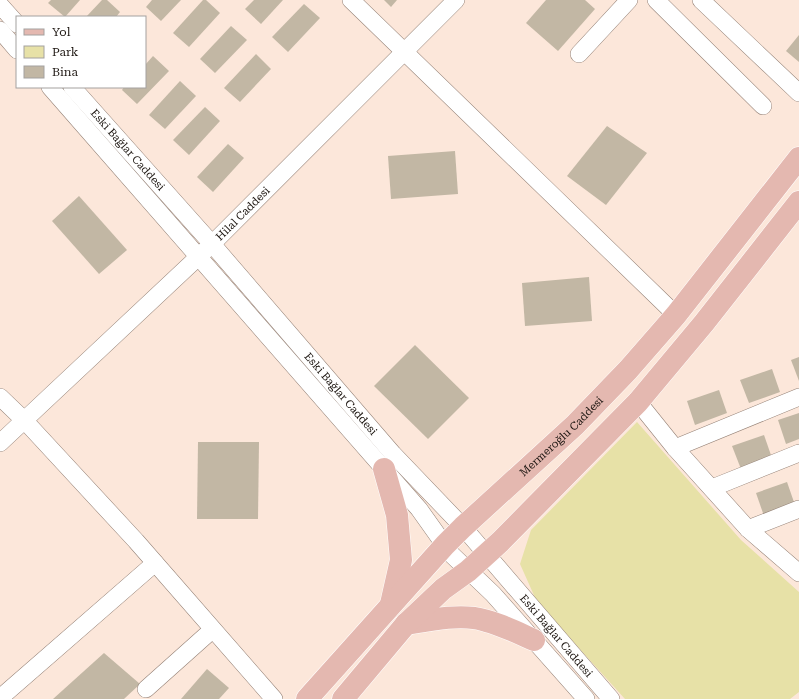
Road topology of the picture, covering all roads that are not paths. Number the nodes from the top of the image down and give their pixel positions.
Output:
1 (351, 0) edge
2 (456, 0) edge
3 (630, 0) edge
4 (656, 0) edge
5 (701, 0) edge
6 (0, 5) edge
7 (16, 23) edge
8 (0, 30) edge
9 (16, 49) edge
10 (405, 51) junction
11 (579, 54) dead end
12 (51, 88) edge
13 (73, 88) edge
14 (799, 93) edge
15 (763, 106) dead end
16 (799, 158) edge
17 (799, 202) edge
18 (212, 244) junction
19 (199, 257) junction
20 (676, 315) junction
21 (0, 397) edge
22 (799, 397) edge
23 (638, 402) junction
24 (25, 421) junction
25 (0, 443) edge
26 (675, 448) junction
27 (799, 453) edge
28 (384, 469) junction
29 (712, 488) junction
30 (799, 509) edge
31 (464, 527) junction
32 (748, 529) junction
33 (446, 545) junction
34 (487, 554) junction
35 (155, 563) junction
36 (797, 568) edge
37 (468, 571) junction
38 (390, 606) junction
39 (406, 624) junction
40 (212, 630) junction
41 (534, 640) junction
42 (146, 689) dead end
43 (0, 698) edge
44 (274, 699) edge
45 (307, 699) edge
46 (343, 699) edge
47 (586, 699) edge
48 (611, 699) edge

1 - 10 street
2 - 10 street, Hilal Caddesi
3 - 11 street
4 - 15 street
5 - 14 street
6 - 7 street
8 - 9 street
10 - 18 street, Hilal Caddesi
10 - 20 street
12 - 19 street, Eski Bağlar Caddesi
13 - 18 street, Eski Bağlar Caddesi
16 - 20 main road, Mermeroğlu Caddesi
17 - 23 main road
18 - 19 street, Hilal Caddesi
18 - 31 street, Eski Bağlar Caddesi
19 - 24 street, Hilal Caddesi
19 - 28 street, Eski Bağlar Caddesi
20 - 31 main road, Mermeroğlu Caddesi
21 - 24 street
22 - 26 street
23 - 26 street
23 - 34 main road
24 - 25 street, Hilal Caddesi
24 - 35 street
26 - 29 street
27 - 29 street
28 - 33 street, Eski Bağlar Caddesi
28 - 38 main road
29 - 32 street
30 - 32 street
31 - 33 main road, Mermeroğlu Caddesi
31 - 34 street, Eski Bağlar Caddesi
32 - 36 street
33 - 37 street, Eski Bağlar Caddesi
33 - 38 main road, Mermeroğlu Caddesi
34 - 37 main road
34 - 48 street, Eski Bağlar Caddesi
35 - 40 street
35 - 43 street
37 - 39 main road
37 - 41 street, Eski Bağlar Caddesi
38 - 45 main road, Mermeroğlu Caddesi
39 - 41 main road
39 - 46 main road
40 - 42 street
40 - 44 street
41 - 47 street, Eski Bağlar Caddesi

